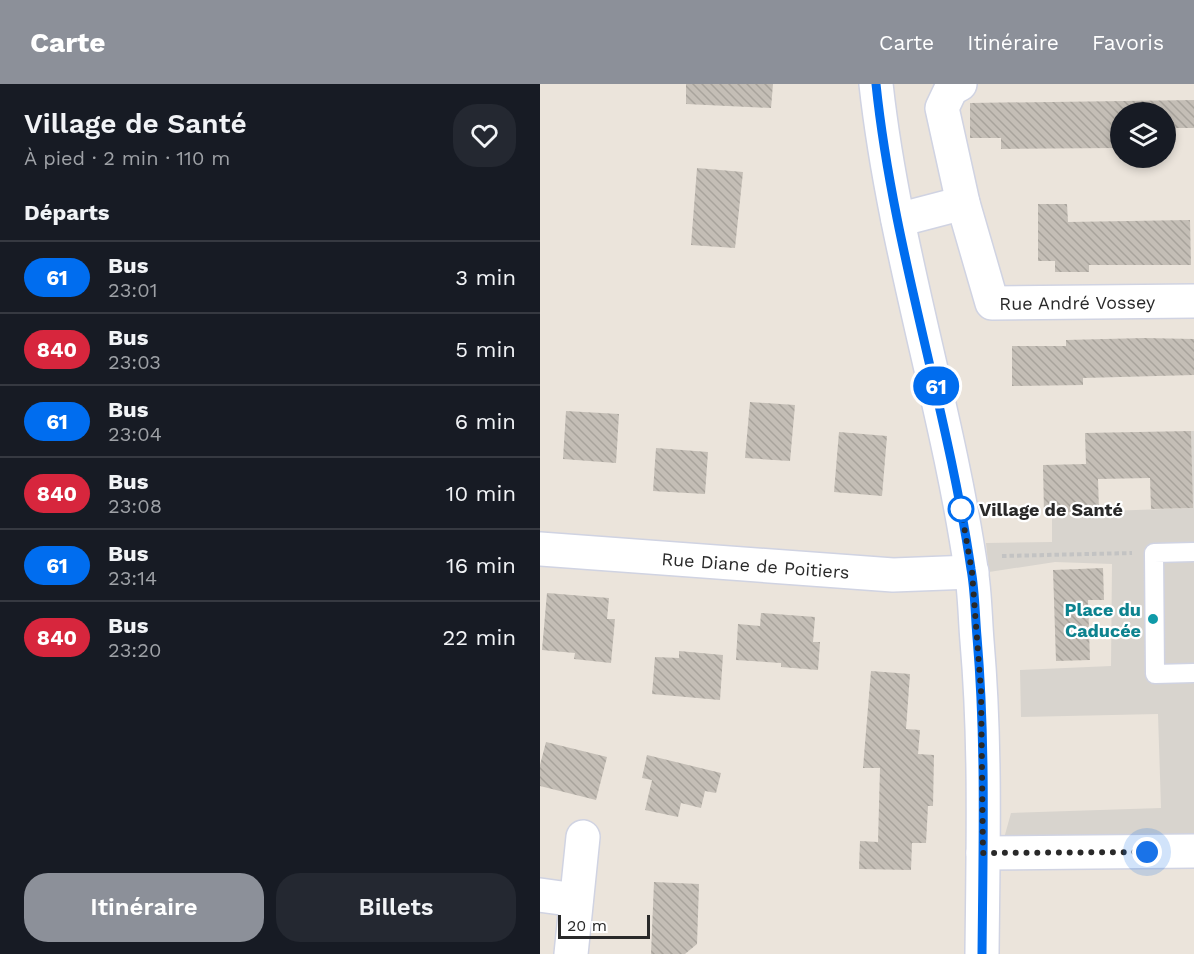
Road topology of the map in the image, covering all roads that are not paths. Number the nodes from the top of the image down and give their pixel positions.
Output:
1 (876, 84) edge
2 (960, 84) edge
3 (963, 203) junction
4 (898, 220) junction
5 (1194, 301) edge
6 (540, 549) edge
7 (1194, 552) edge
8 (971, 564) junction
9 (1194, 673) edge
10 (583, 837) dead end
11 (1194, 851) edge
12 (983, 853) junction
13 (540, 895) edge
14 (576, 900) junction
15 (571, 954) edge
16 (982, 954) edge

1 - 4 street
2 - 3 street
3 - 4 street
3 - 5 street, Rue André Vossey
4 - 8 street
6 - 8 street, Rue Diane de Poitiers
7 - 9 lane
8 - 12 street
10 - 14 street
11 - 12 street
12 - 16 street
13 - 14 street
14 - 15 street

